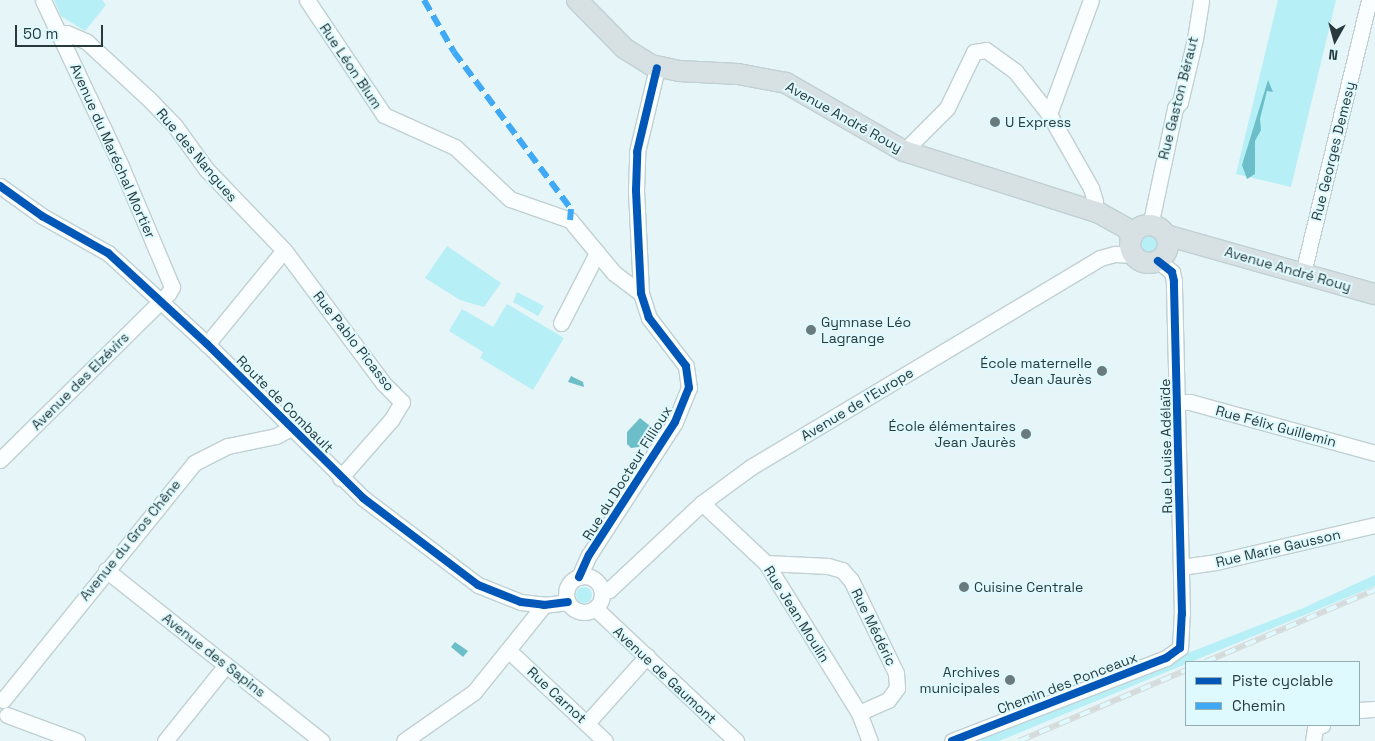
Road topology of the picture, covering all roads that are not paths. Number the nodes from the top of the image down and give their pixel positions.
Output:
1 (43, 0) edge
2 (307, 0) edge
3 (577, 0) edge
4 (1091, 0) edge
5 (1201, 0) edge
6 (1369, 0) edge
7 (58, 34) junction
8 (657, 68) junction
9 (1049, 114) junction
10 (904, 150) junction
11 (0, 186) edge
12 (1096, 213) junction
13 (1150, 242) junction
14 (284, 250) junction
15 (597, 252) junction
16 (1303, 273) junction
17 (641, 293) junction
18 (1375, 294) edge
19 (161, 301) junction
20 (561, 322) dead end
21 (207, 344) junction
22 (1177, 402) junction
23 (291, 428) junction
24 (1375, 453) edge
25 (0, 460) edge
26 (340, 478) junction
27 (702, 503) junction
28 (1375, 526) edge
29 (766, 563) junction
30 (1181, 567) junction
31 (106, 570) junction
32 (579, 578) junction
33 (602, 592) junction
34 (568, 602) junction
35 (544, 605) junction
36 (596, 608) junction
37 (1182, 637) joint
38 (508, 650) junction
39 (647, 656) junction
40 (226, 665) junction
41 (2, 709) edge
42 (1375, 709) edge
43 (1360, 710) edge
44 (859, 713) junction
45 (587, 723) junction
46 (1320, 726) edge
47 (411, 739) edge
48 (77, 741) edge
49 (165, 741) edge
50 (322, 741) edge
51 (606, 741) edge
52 (736, 741) edge
53 (870, 741) edge
54 (952, 741) edge
55 (1313, 741) edge

1 - 7 street, Avenue du Maréchal Mortier
2 - 15 street, Rue Léon Blum
3 - 8 main road, Avenue André Rouy
4 - 9 street
5 - 13 street, Rue Gaston Béraut
6 - 16 street, Rue Georges Demesy
7 - 14 street, Rue des Nangues
7 - 19 street, Avenue du Maréchal Mortier
8 - 10 main road, Avenue André Rouy
8 - 17 street, Rue du Docteur Fillioux
9 - 10 street
9 - 12 street
10 - 12 main road, Avenue André Rouy
11 - 19 street, Route de Combault
12 - 13 main road, Avenue André Rouy
13 - 16 main road, Avenue André Rouy
13 - 22 street, Rue Louise Adélaïde
13 - 27 street, Avenue de l'Europe
14 - 21 street
14 - 26 street, Rue Pablo Picasso
15 - 17 street, Rue Léon Blum
15 - 20 street
16 - 18 main road, Avenue André Rouy
17 - 32 street, Rue du Docteur Fillioux
19 - 21 street, Route de Combault
19 - 25 street, Avenue des Elzévirs
21 - 23 street, Route de Combault
22 - 24 street, Rue Félix Guillemin
22 - 30 street, Rue Louise Adélaïde
23 - 26 street, Route de Combault
23 - 31 street, Avenue du Gros Chêne
26 - 35 street, Route de Combault
27 - 29 street, Rue Jean Moulin
27 - 33 street, Avenue de l'Europe
28 - 30 street, Rue Marie Gausson
29 - 44 street, Rue Jean Moulin
29 - 44 street, Rue Médéric
30 - 37 street, Rue Louise Adélaïde
31 - 40 street, Avenue des Sapins
31 - 41 street, Avenue du Gros Chêne
32 - 33 street
32 - 34 street
33 - 36 street
34 - 35 street, Route de Combault
34 - 36 street
35 - 38 street
36 - 39 street, Avenue de Gaumont
37 - 54 street, Chemin des Ponceaux
38 - 45 street, Rue Carnot
38 - 47 street
39 - 45 street
39 - 52 street, Avenue de Gaumont
40 - 49 street
40 - 50 street, Avenue des Sapins
41 - 48 street
42 - 43 street
44 - 53 street, Rue Jean Moulin
45 - 51 street, Rue Carnot
46 - 55 street

